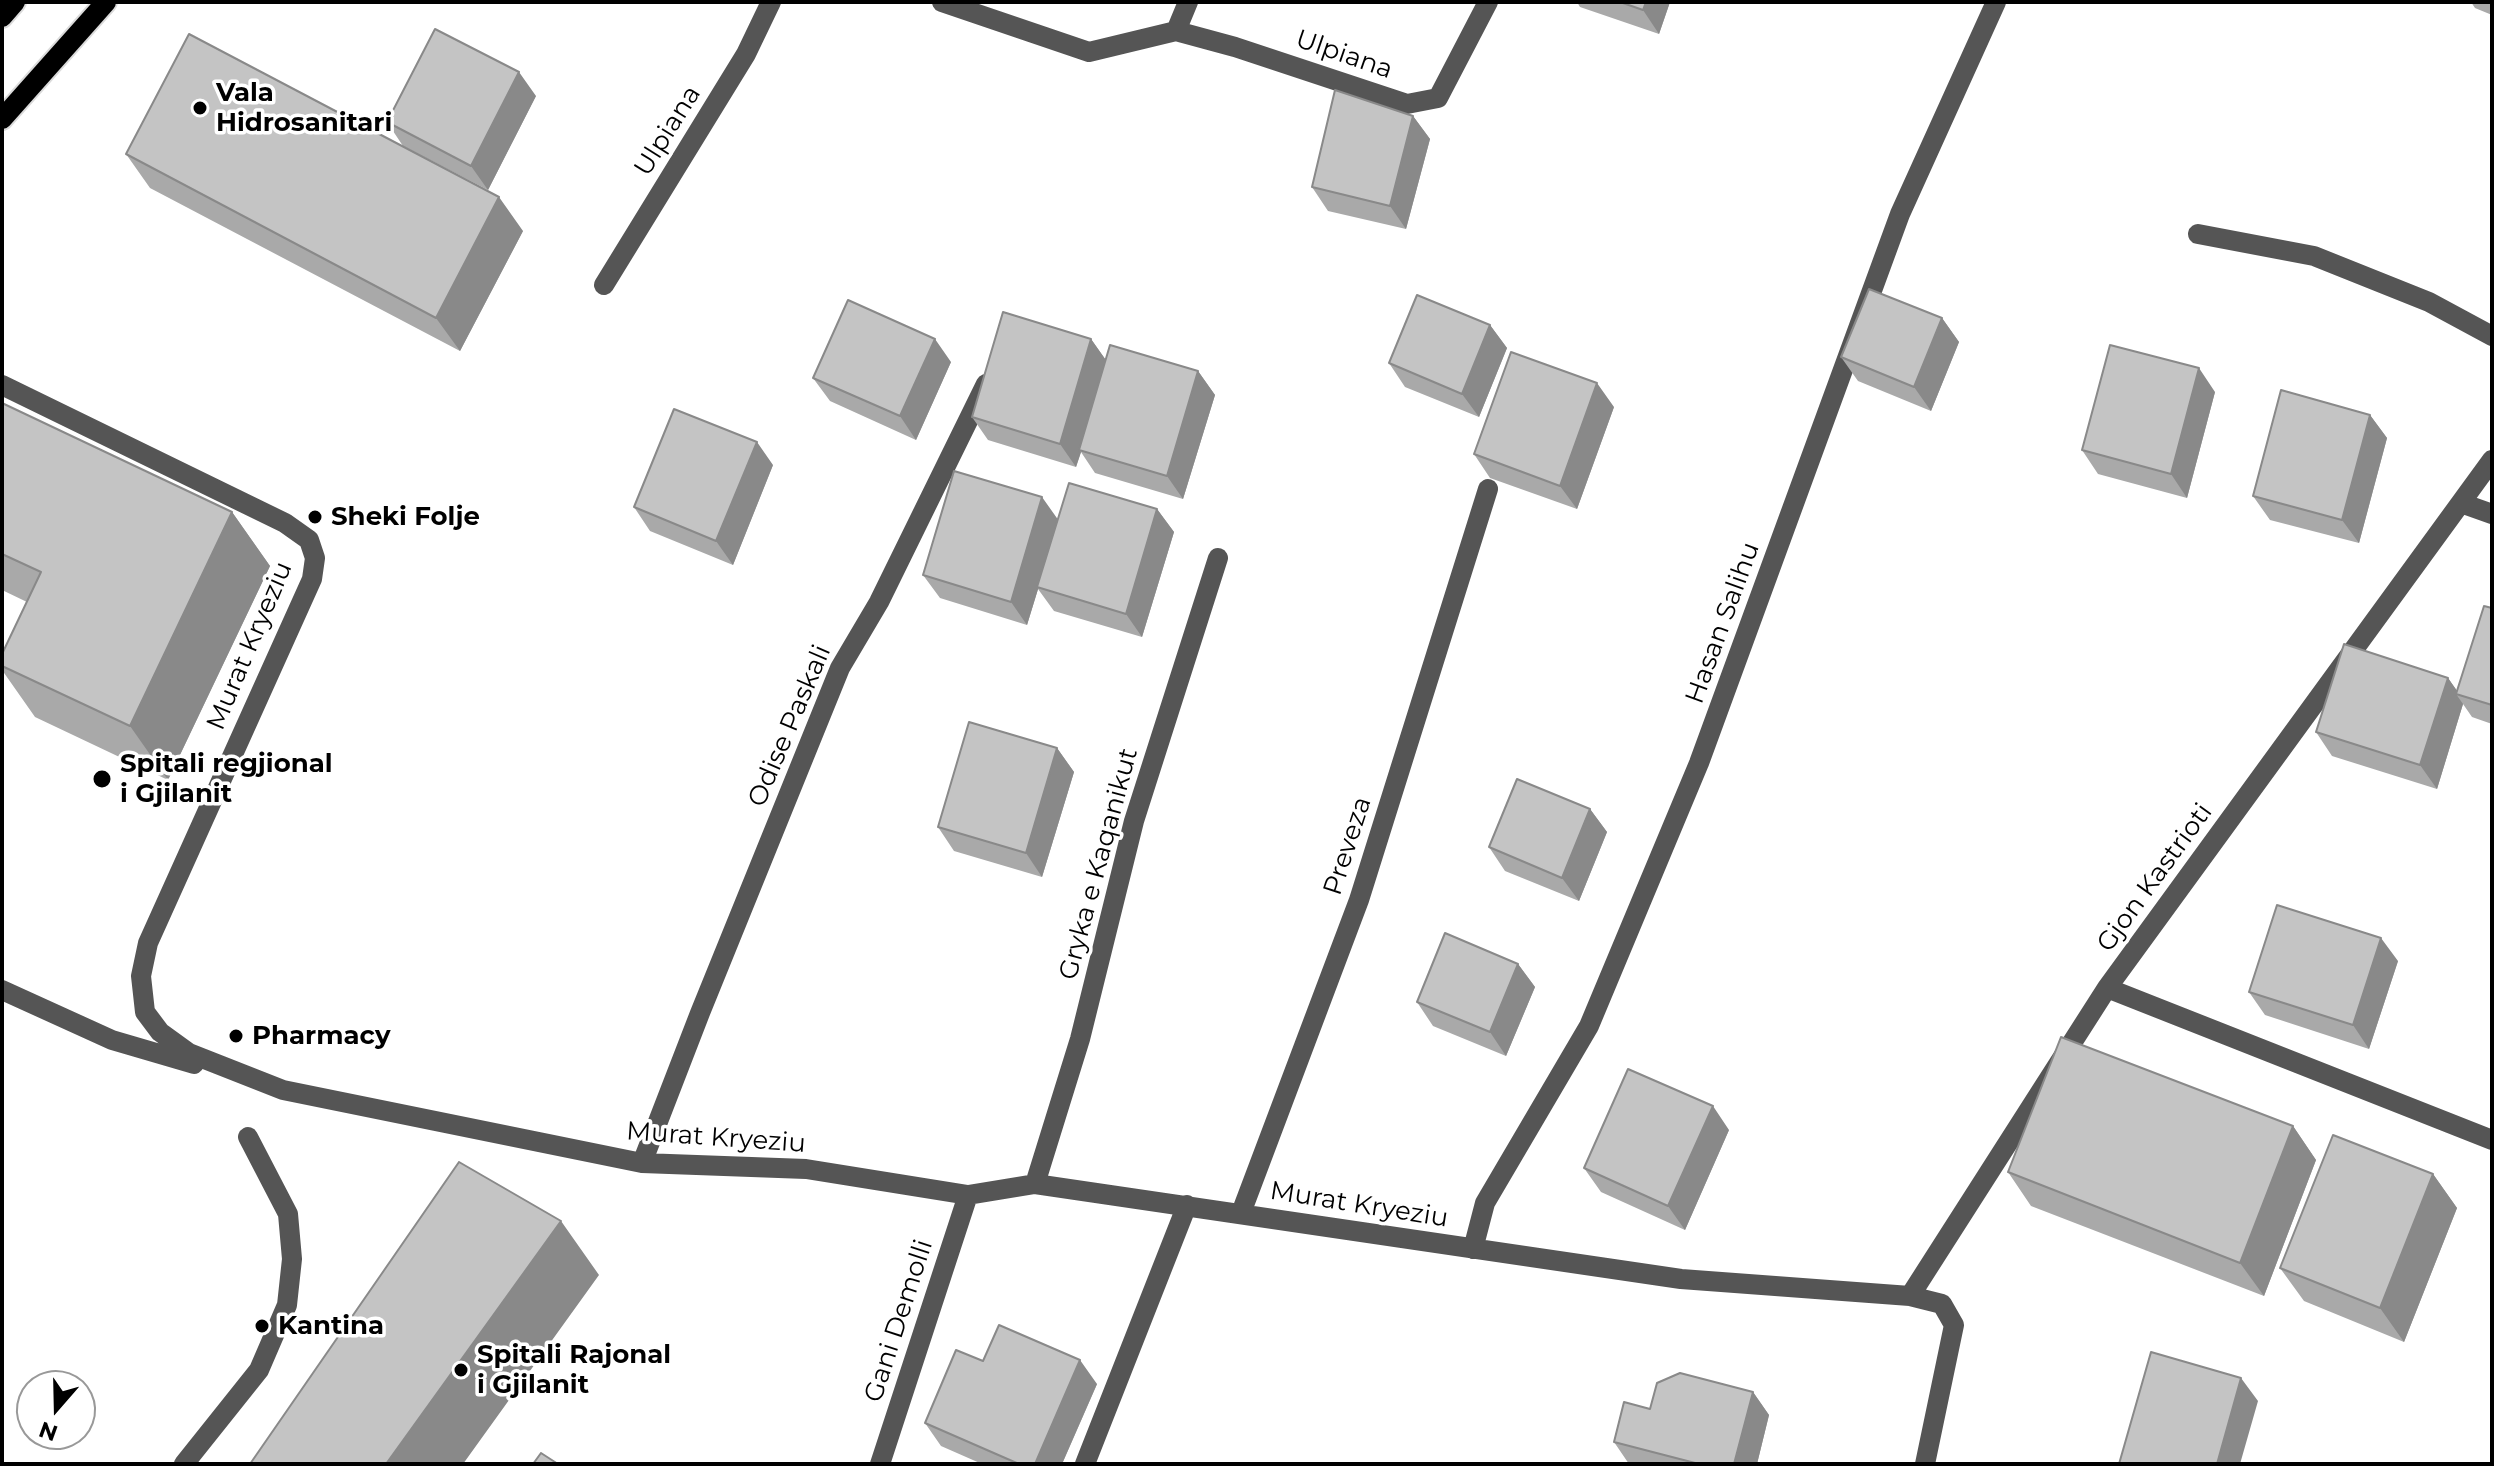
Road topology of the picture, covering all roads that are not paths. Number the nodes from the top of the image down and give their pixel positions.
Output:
1 (15, 2) edge
2 (106, 2) edge
3 (771, 2) edge
4 (942, 2) edge
5 (1188, 2) edge
6 (1488, 2) edge
7 (1996, 2) edge
8 (2, 17) edge
9 (1176, 31) junction
10 (2, 119) edge
11 (2198, 234) dead end
12 (604, 285) dead end
13 (2492, 336) edge
14 (994, 366) edge
15 (2, 385) edge
16 (2492, 460) edge
17 (1488, 489) edge
18 (2461, 503) junction
19 (2492, 514) edge
20 (1218, 558) dead end
21 (2107, 988) junction
22 (2, 990) edge
23 (283, 1090) junction
24 (248, 1137) dead end
25 (2492, 1140) edge
26 (642, 1163) junction
27 (1035, 1184) junction
28 (968, 1195) junction
29 (1187, 1205) junction
30 (1241, 1213) junction
31 (1473, 1249) junction
32 (1910, 1296) junction
33 (184, 1464) edge
34 (880, 1464) edge
35 (1085, 1464) edge
36 (1925, 1464) edge

1 - 8 main road
2 - 10 main road
3 - 12 street, Ulpiana
4 - 9 street, Ulpiana
5 - 9 street
6 - 9 street, Ulpiana
7 - 31 street, Hasan Salihu
11 - 13 street
14 - 26 street, Odise Paskali
15 - 23 street, Murat Kryeziu
16 - 18 street, Gjon Kastrioti
17 - 30 street, Preveza
18 - 19 street
18 - 21 street, Gjon Kastrioti
20 - 27 street, Gryka e Kaqanikut
21 - 25 street
21 - 32 street, Gjon Kastrioti
22 - 23 street
23 - 26 street, Murat Kryeziu
24 - 33 street
26 - 28 street, Murat Kryeziu
27 - 28 street, Murat Kryeziu
27 - 29 street, Murat Kryeziu
28 - 34 street, Gani Demolli
29 - 30 street, Murat Kryeziu
29 - 35 street
30 - 31 street, Murat Kryeziu
31 - 32 street, Murat Kryeziu
32 - 36 street, Murat Kryeziu

